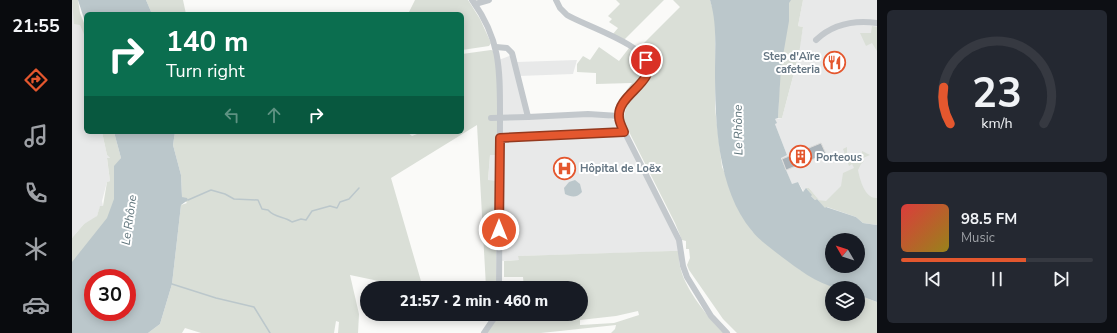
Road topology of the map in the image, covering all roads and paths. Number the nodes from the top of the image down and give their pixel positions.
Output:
1 (489, 0) edge
2 (556, 0) edge
3 (473, 2) edge
4 (877, 23) edge
5 (816, 40) dead end
6 (496, 47) junction
7 (528, 116) junction
8 (619, 116) junction
9 (491, 118) dead end
10 (624, 132) junction
11 (500, 138) junction
12 (499, 281) edge
13 (492, 321) edge
14 (484, 333) edge
15 (727, 333) edge

1 - 3 street
2 - 8 street
3 - 6 street
4 - 5 street
6 - 7 street
6 - 11 street
7 - 8 street
7 - 9 street
8 - 10 street
10 - 11 street
10 - 15 street
11 - 12 street
13 - 14 street

